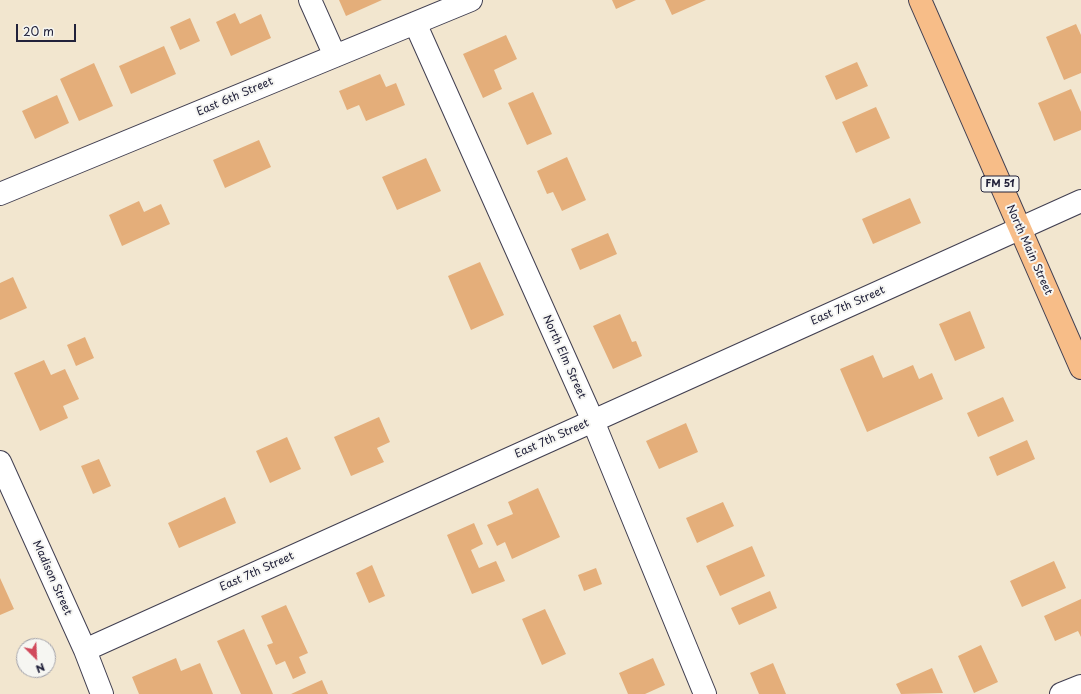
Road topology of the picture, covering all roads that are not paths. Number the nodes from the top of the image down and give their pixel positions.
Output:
1 (310, 0) edge
2 (471, 0) edge
3 (920, 0) edge
4 (416, 23) junction
5 (335, 56) junction
6 (0, 194) edge
7 (1081, 201) edge
8 (1020, 229) junction
9 (1081, 368) edge
10 (593, 421) junction
11 (0, 462) edge
12 (85, 650) junction
13 (1081, 686) edge
14 (102, 694) edge
15 (705, 694) edge
16 (1061, 694) edge

1 - 5 street
2 - 4 street, East 6th Street
3 - 8 main road, North Main Street / FM 51
4 - 5 street, East 6th Street
4 - 10 street, North Elm Street
5 - 6 street, East 6th Street
7 - 8 street, East 7th Street
8 - 9 main road, North Main Street / FM 51
8 - 10 street, East 7th Street
10 - 12 street, East 7th Street
10 - 15 street, North Elm Street
11 - 12 street, Madison Street
12 - 14 street, Madison Street
13 - 16 street

